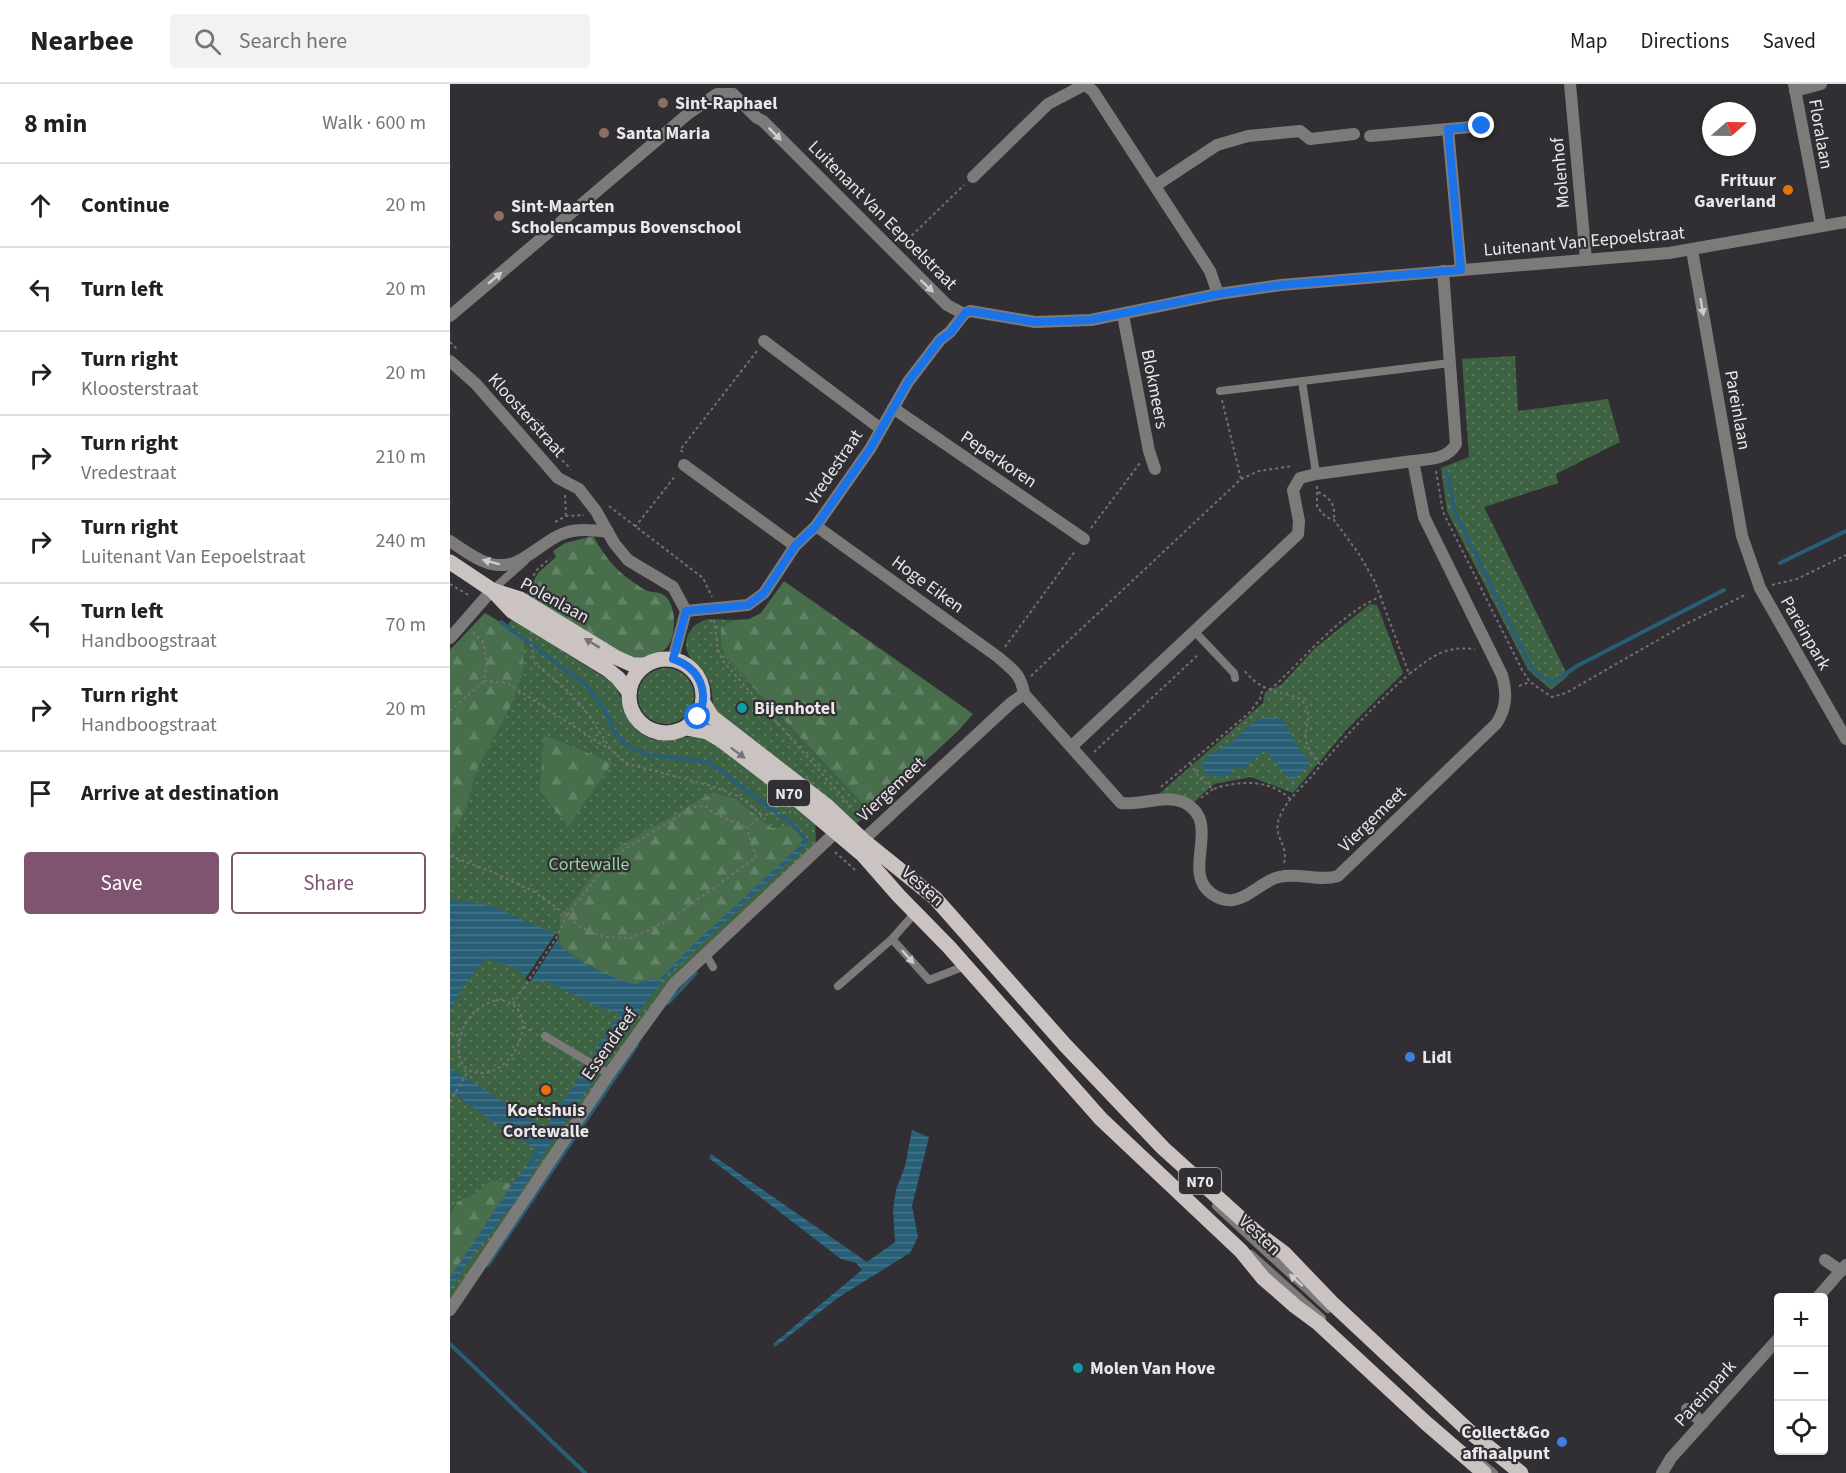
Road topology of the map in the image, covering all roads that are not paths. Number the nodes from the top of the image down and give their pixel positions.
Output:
1 (1570, 84) edge
2 (1821, 84) edge
3 (1084, 85) edge
4 (1794, 87) edge
5 (733, 89) edge
6 (1482, 126) dead end
7 (1448, 129) junction
8 (1354, 134) dead end
9 (1370, 136) dead end
10 (973, 177) road end
11 (1155, 186) junction
12 (1846, 222) edge
13 (1821, 226) junction
14 (1692, 250) junction
15 (1586, 260) junction
16 (1461, 270) junction
17 (1443, 271) junction
18 (1218, 294) junction
19 (964, 314) junction
20 (1123, 315) junction
21 (450, 316) edge
22 (764, 341) road end
23 (450, 361) edge
24 (1450, 363) junction
25 (1302, 381) junction
26 (1220, 391) road end
27 (893, 408) junction
28 (881, 429) junction
29 (1413, 461) junction
30 (684, 465) road end
31 (1155, 469) dead end
32 (1315, 469) junction
33 (816, 526) junction
34 (608, 532) junction
35 (1084, 539) road end
36 (450, 541) edge
37 (795, 546) junction
38 (538, 549) junction
39 (450, 562) edge
40 (1755, 574) joint
41 (492, 590) junction
42 (516, 605) junction
43 (686, 611) junction
44 (1195, 632) junction
45 (450, 638) edge
46 (673, 659) junction
47 (645, 665) junction
48 (1235, 678) dead end
49 (629, 692) junction
50 (1024, 694) junction
51 (703, 702) junction
52 (687, 728) junction
53 (1846, 739) edge
54 (1072, 746) junction
55 (836, 832) junction
56 (863, 840) junction
57 (898, 869) junction
58 (880, 875) junction
59 (915, 913) junction
60 (892, 939) junction
61 (705, 953) junction
62 (965, 966) junction
63 (713, 968) dead end
64 (838, 986) dead end
65 (545, 1036) dead end
66 (609, 1074) junction
67 (1825, 1260) dead end
68 (1843, 1268) edge
69 (1821, 1293) edge
70 (450, 1310) edge
71 (1774, 1344) edge
72 (1687, 1409) dead end
73 (1702, 1423) junction
74 (1484, 1473) edge
75 (1494, 1473) edge
76 (1512, 1473) edge
77 (1521, 1473) edge
78 (1662, 1473) edge

1 - 15 street, Molenhof
2 - 4 street
3 - 10 street
3 - 11 street
4 - 13 street, Floralaan
5 -> 19 street, Luitenant Van Eepoelstraat
21 -> 5 street
6 - 7 street
7 - 9 street
7 - 16 street
8 - 11 street
11 - 18 street
12 - 13 street, Luitenant Van Eepoelstraat
13 - 14 street, Luitenant Van Eepoelstraat
14 - 15 street, Luitenant Van Eepoelstraat
14 -> 40 street, Pareinlaan
15 - 16 street, Luitenant Van Eepoelstraat
16 - 17 street, Luitenant Van Eepoelstraat
17 - 18 street, Luitenant Van Eepoelstraat
17 - 24 street
18 - 20 street, Luitenant Van Eepoelstraat
19 - 20 street, Luitenant Van Eepoelstraat
19 - 27 street, Vredestraat
20 - 31 street, Blokmeers
22 - 28 street
23 - 34 street, Kloosterstraat
24 - 25 lane
24 - 29 street
25 - 26 lane
25 - 32 lane
27 - 28 street, Vredestraat
27 - 35 street, Peperkoren
28 - 33 street, Vredestraat
29 - 32 street
29 - 54 street, Viergemeet
30 - 37 street
32 - 44 street
33 - 37 street, Vredestraat
33 - 50 street, Hoge Eiken
34 - 38 street, Polenlaan
34 - 43 street, Kloosterstraat
38 -> 36 street, Polenlaan
37 - 43 street, Vredestraat
38 - 41 lane
39 - 41 main road, Polenlaan / N70
40 - 53 street, Pareinpark
41 - 42 main road, Polenlaan / N70
41 - 45 street
47 -> 42 main road, Polenlaan / N70
42 - 49 main road, Polenlaan / N70
43 - 46 street
44 - 48 lane
44 - 54 street
46 - 47 main road, N70
46 - 51 main road, N70
47 - 49 main road
49 - 52 main road, N70
50 - 54 street
50 - 56 street, Viergemeet
51 - 52 main road
51 - 56 main road, N70
52 -> 55 main road, N70
55 - 58 main road, N70
55 - 61 street, Essendreef
56 - 57 main road, Vesten / N70
76 -> 57 lane, Vesten
57 - 77 main road, Vesten / N70
58 - 59 main road, Vesten / N70
58 - 75 lane, Vesten
59 - 60 lane
59 - 62 main road, Vesten / N70
60 -> 62 lane
60 - 64 lane
61 - 63 lane
61 - 66 street, Essendreef
62 - 74 main road, Vesten / N70
65 - 66 lane
66 - 70 street, Essendreef
67 - 68 street
68 - 69 street
71 - 73 street, Pareinpark
72 - 73 street
73 - 78 street, Pareinpark

